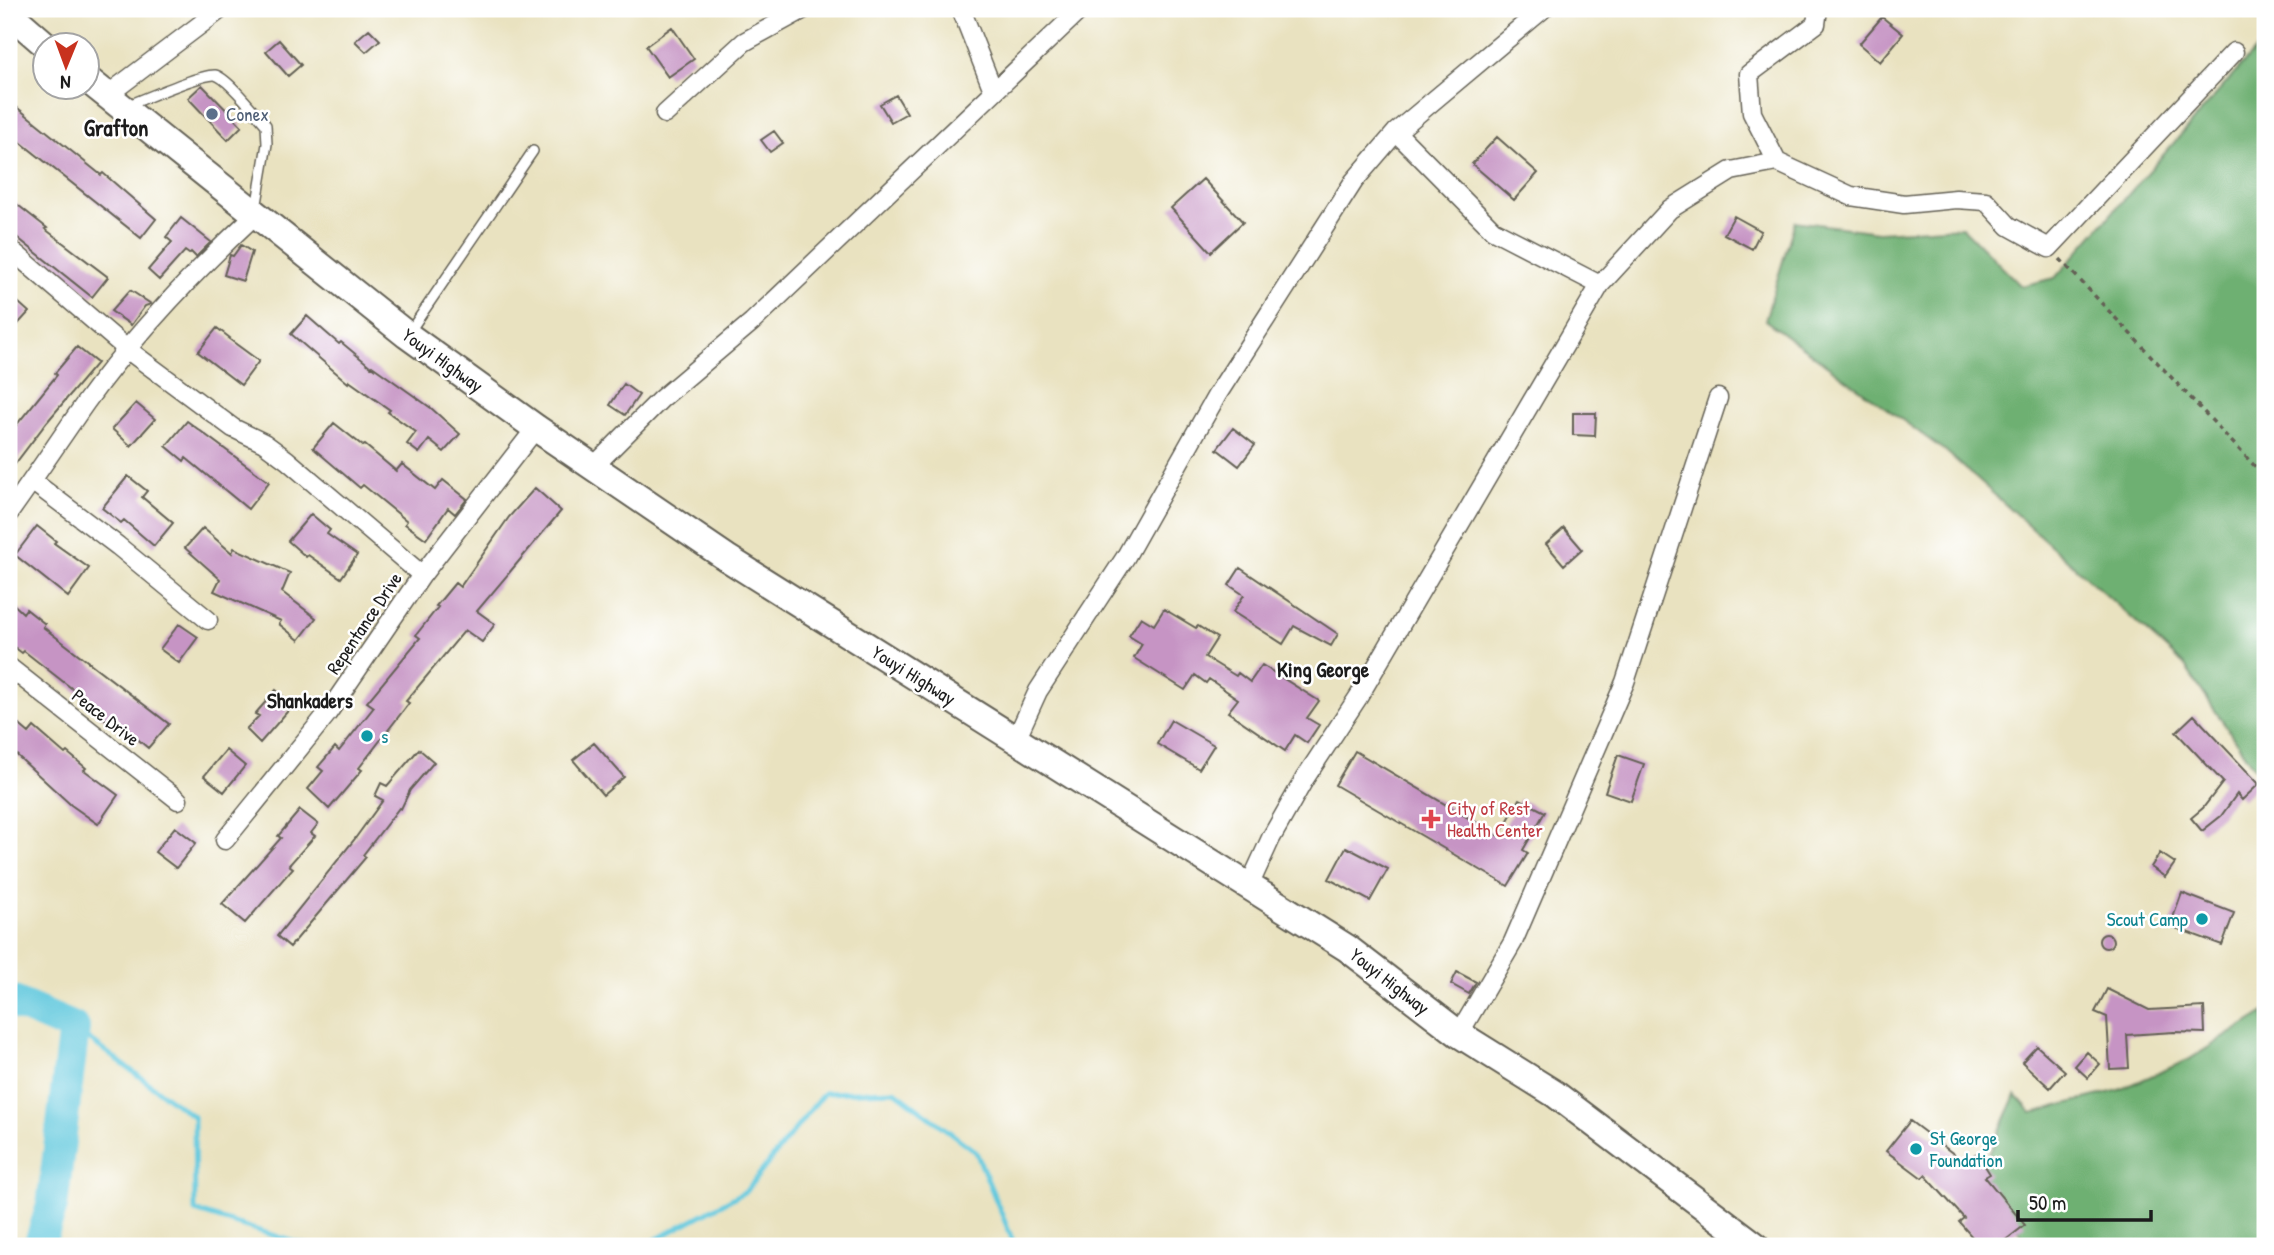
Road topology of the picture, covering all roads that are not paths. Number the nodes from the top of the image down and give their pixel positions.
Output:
1 (221, 9) edge
2 (804, 9) edge
3 (961, 9) edge
4 (1081, 9) edge
5 (1543, 9) edge
6 (1818, 9) edge
7 (9, 13) edge
8 (32, 33) edge
9 (2234, 52) dead end
10 (993, 90) junction
11 (105, 95) edge
12 (665, 114) dead end
13 (1396, 132) junction
14 (533, 150) dead end
15 (1777, 162) junction
16 (255, 215) junction
17 (9, 248) edge
18 (1600, 285) junction
19 (407, 335) junction
20 (128, 350) junction
21 (1718, 398) dead end
22 (536, 428) junction
23 (594, 466) junction
24 (32, 481) junction
25 (9, 513) edge
26 (422, 575) junction
27 (208, 620) dead end
28 (9, 667) edge
29 (1016, 739) junction
30 (178, 800) dead end
31 (225, 840) dead end
32 (1249, 886) junction
33 (1459, 1034) junction
34 (1756, 1246) edge

1 - 11 street
2 - 12 street
3 - 10 street
4 - 10 street
5 - 13 street
6 - 15 street
7 - 8 main road
9 - 15 street
10 - 23 street
11 - 16 main road, Youyi Highway
11 - 16 lane
13 - 18 street
13 - 29 street
14 - 19 lane
15 - 18 street
16 - 19 main road, Youyi Highway
16 - 20 street
17 - 20 street
18 - 32 street
19 - 22 main road, Youyi Highway
20 - 24 street
20 - 26 street
21 - 33 street
22 - 23 main road, Youyi Highway
22 - 26 street, Repentance Drive
23 - 29 main road, Youyi Highway
24 - 25 street
24 - 27 street
26 - 31 street, Repentance Drive
28 - 30 street, Peace Drive
29 - 32 main road, Youyi Highway
32 - 33 main road, Youyi Highway
33 - 34 main road, Youyi Highway

